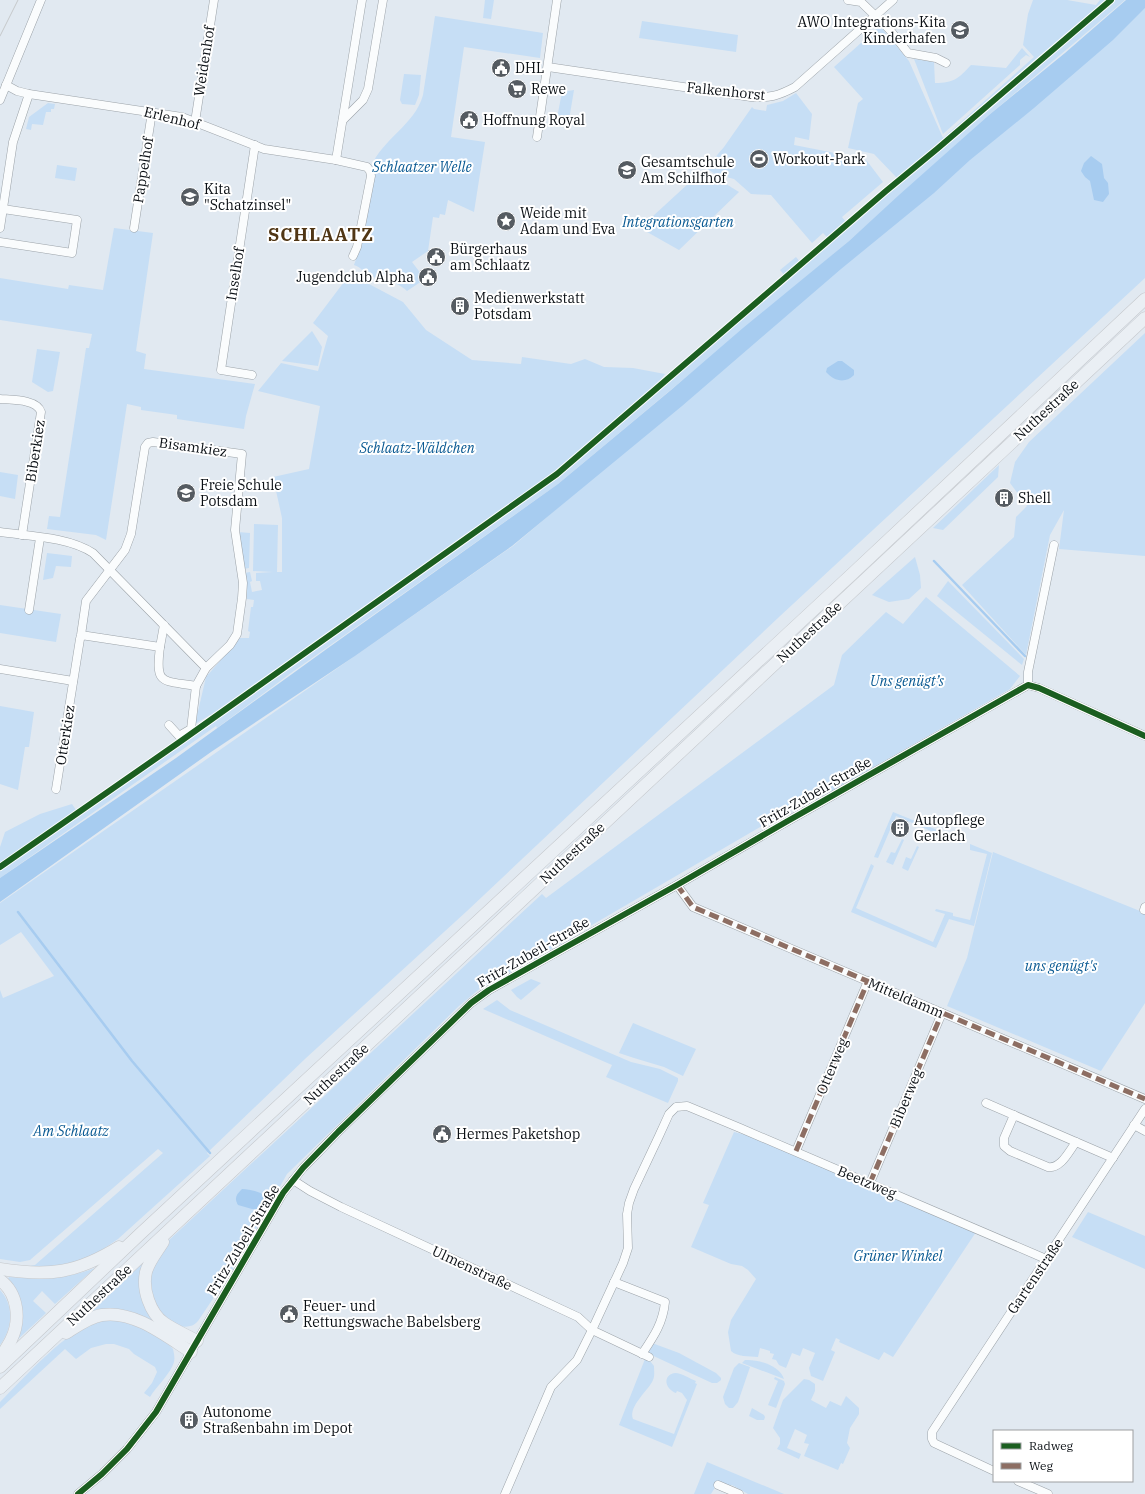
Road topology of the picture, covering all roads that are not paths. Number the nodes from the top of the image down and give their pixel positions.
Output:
1 (41, 0) edge
2 (214, 0) edge
3 (362, 0) edge
4 (383, 0) edge
5 (557, 0) edge
6 (848, 0) edge
7 (893, 0) edge
8 (876, 16) junction
9 (946, 63) dead end
10 (548, 67) junction
11 (6, 85) junction
12 (29, 94) junction
13 (0, 100) edge
14 (152, 112) junction
15 (343, 120) junction
16 (195, 122) junction
17 (537, 137) dead end
18 (255, 145) junction
19 (336, 160) junction
20 (3, 209) junction
21 (0, 228) edge
22 (134, 228) dead end
23 (0, 242) edge
24 (353, 256) dead end
25 (1145, 299) edge
26 (1145, 318) edge
27 (252, 375) dead end
28 (0, 399) edge
29 (0, 532) edge
30 (22, 535) junction
31 (40, 538) junction
32 (1054, 545) dead end
33 (109, 570) junction
34 (29, 610) dead end
35 (164, 625) junction
36 (81, 635) junction
37 (160, 647) junction
38 (206, 668) junction
39 (0, 670) edge
40 (74, 681) junction
41 (1028, 685) junction
42 (196, 686) junction
43 (169, 725) dead end
44 (1145, 736) edge
45 (56, 789) dead end
46 (677, 885) junction
47 (868, 981) junction
48 (942, 1013) junction
49 (1145, 1099) edge
50 (986, 1103) dead end
51 (1145, 1110) edge
52 (1014, 1115) junction
53 (1134, 1125) junction
54 (1145, 1131) edge
55 (1076, 1142) junction
56 (796, 1151) junction
57 (1113, 1158) junction
58 (293, 1180) junction
59 (870, 1183) junction
60 (174, 1225) junction
61 (139, 1235) junction
62 (1046, 1259) junction
63 (0, 1269) edge
64 (0, 1280) edge
65 (614, 1282) junction
66 (592, 1330) junction
67 (44, 1346) junction
68 (194, 1346) junction
69 (0, 1358) edge
70 (0, 1367) edge
71 (0, 1388) edge
72 (993, 1470) edge
73 (1020, 1482) edge
74 (718, 1484) dead end
75 (735, 1493) edge
76 (78, 1494) edge
77 (505, 1494) edge
78 (1048, 1494) edge

1 - 11 street
2 - 16 street, Weidenhof
3 - 15 street
4 - 15 street
5 - 10 street
6 - 8 street
7 - 8 street, Falkenhorst
8 - 9 street
8 - 10 street, Falkenhorst
10 - 17 street
11 - 12 street, Erlenhof
11 - 13 street
12 - 14 street, Erlenhof
12 - 20 street
14 - 16 street, Erlenhof
14 - 22 street, Pappelhof
15 - 19 street
16 - 18 street, Erlenhof
18 - 19 street, Erlenhof
18 - 27 street, Inselhof
19 - 24 street, Erlenhof
20 - 21 street
20 - 23 street
25 - 61 highway, Nuthestraße
26 - 60 highway, Nuthestraße
28 - 30 street, Biberkiez
29 - 30 street
30 - 31 street
31 - 33 street
31 - 34 street
32 - 41 street
33 - 35 street
33 - 36 street, Otterkiez
33 - 38 street, Bisamkiez
35 - 37 street
35 - 38 street
36 - 37 street
36 - 40 street, Otterkiez
37 - 42 street
38 - 42 street, Bisamkiez
39 - 40 street
40 - 45 street, Otterkiez
41 - 44 street
41 - 46 street, Fritz-Zubeil-Straße
42 - 43 street, Bisamkiez
46 - 47 street, Mitteldamm
46 - 58 street, Fritz-Zubeil-Straße
47 - 48 street, Mitteldamm
47 - 56 street, Otterweg
48 - 49 street, Mitteldamm
48 - 59 street, Biberweg
50 - 52 street
51 - 53 street, Gartenstraße
52 - 55 street
52 - 55 street
53 - 54 street
53 - 57 street, Gartenstraße
55 - 57 street
56 - 59 street, Beetzweg
56 - 65 street, Beetzweg
57 - 62 street, Gartenstraße
58 - 66 street, Ulmenstraße
58 - 68 street, Fritz-Zubeil-Straße
59 - 62 street, Beetzweg
60 - 67 highway, Nuthestraße
60 - 68 highway
61 - 63 highway
61 - 70 highway, Nuthestraße
62 - 72 street, Gartenstraße
64 - 69 highway
65 - 66 street
65 - 66 street, Ulmenstraße
66 - 77 street
67 - 68 highway
67 - 71 highway, Nuthestraße
68 - 76 street, Fritz-Zubeil-Straße
73 - 78 street
74 - 75 street

